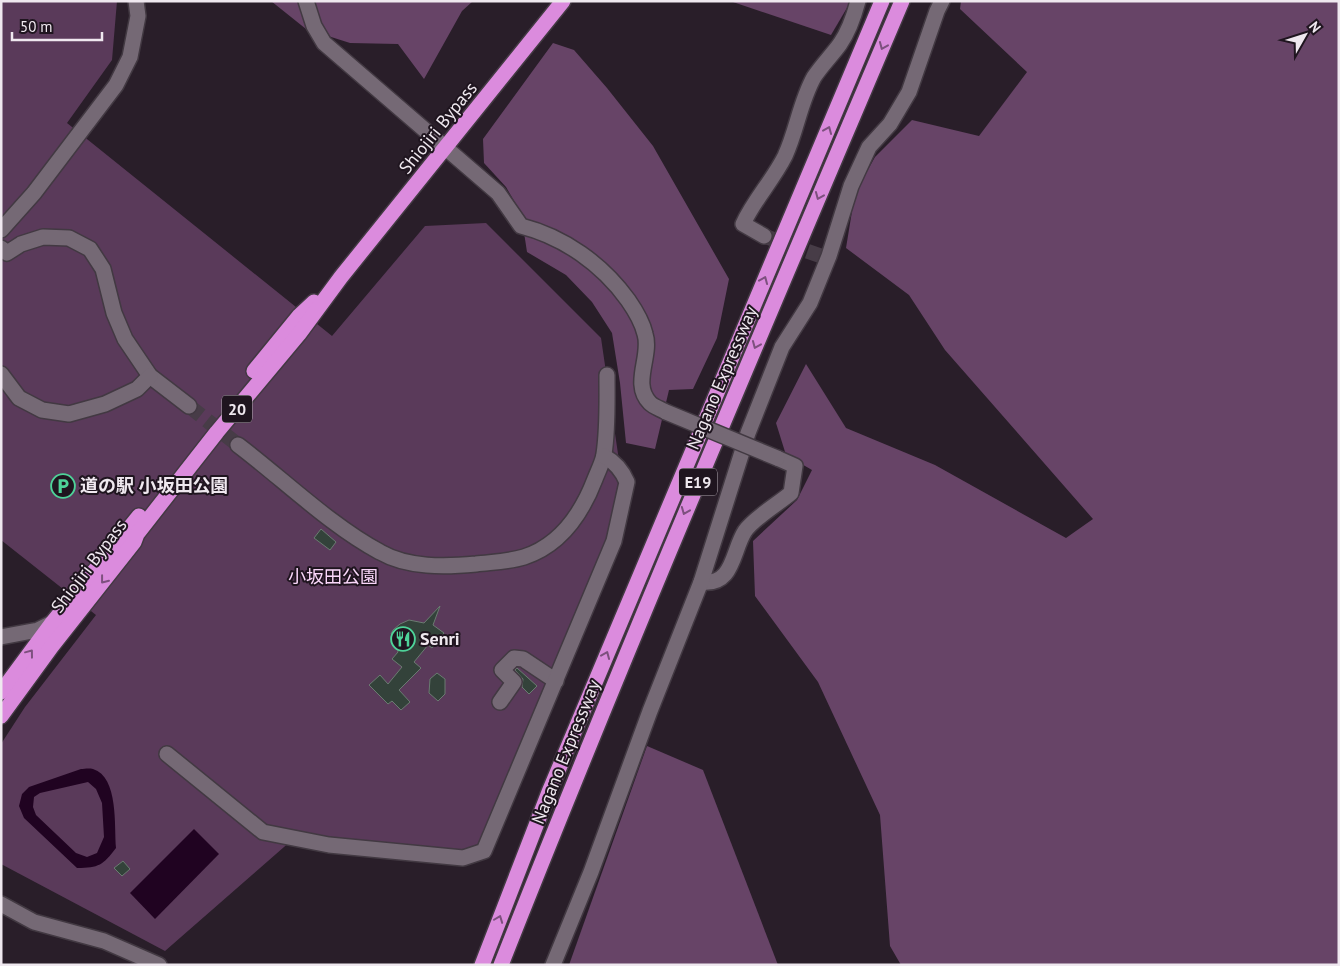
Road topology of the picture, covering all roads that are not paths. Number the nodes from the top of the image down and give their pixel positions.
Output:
1 (136, 1) edge
2 (306, 1) edge
3 (563, 1) edge
4 (858, 1) edge
5 (882, 1) edge
6 (902, 1) edge
7 (942, 1) edge
8 (445, 148) junction
9 (1, 230) edge
10 (764, 236) tunnel mouth
11 (1, 248) edge
12 (341, 277) junction
13 (1, 374) edge
14 (607, 375) dead end
15 (150, 376) junction
16 (189, 406) tunnel mouth
17 (238, 445) tunnel mouth
18 (604, 456) junction
19 (702, 582) junction
20 (52, 624) junction
21 (1, 637) edge
22 (556, 680) junction
23 (1, 692) edge
24 (500, 702) dead end
25 (1, 716) edge
26 (167, 754) dead end
27 (1, 904) edge
28 (159, 965) edge
29 (482, 965) edge
30 (501, 965) edge
31 (553, 965) edge

1 - 9 street
2 - 8 street
3 - 8 highway, Shiojiri Bypass / 20
4 - 10 street
29 -> 5 highway, Nagano Expressway / E19
6 -> 30 highway, Nagano Expressway / E19
7 - 19 street
8 - 12 highway, Shiojiri Bypass / 20
8 - 19 street, bridge
11 - 15 street
12 - 20 highway, Shiojiri Bypass / 20
12 -> 25 highway, Shiojiri Bypass / 20
13 - 15 street
14 - 18 street
15 - 16 street
17 - 18 street
18 - 22 street
19 - 31 street
20 - 21 street
23 -> 20 highway, Shiojiri Bypass / 20
22 - 24 street
22 - 26 street
27 - 28 street

